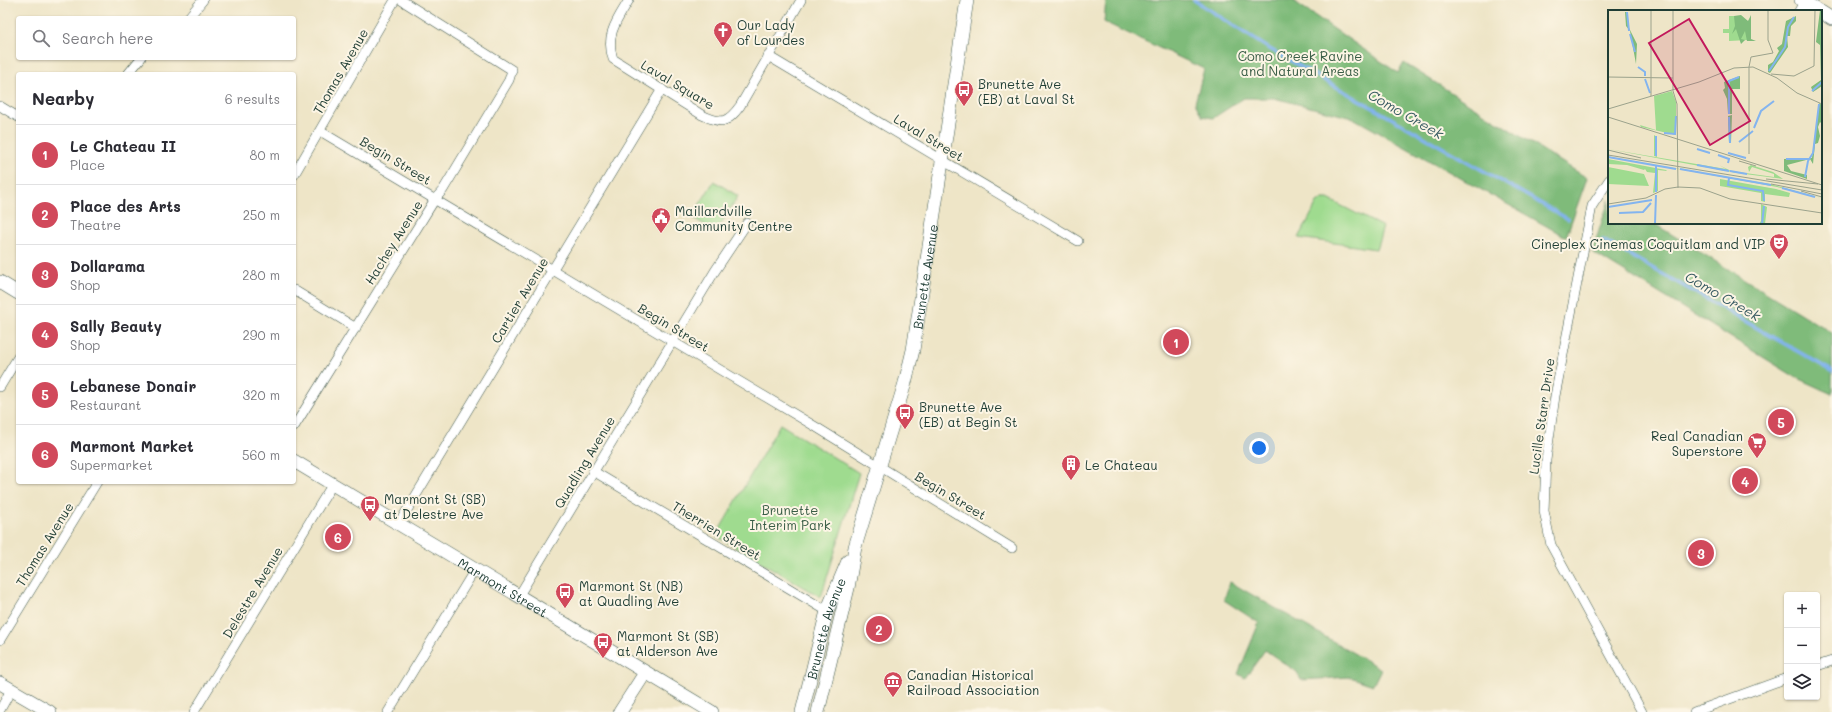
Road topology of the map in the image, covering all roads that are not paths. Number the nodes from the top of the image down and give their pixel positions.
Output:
1 (203, 0) edge
2 (395, 0) edge
3 (400, 0) edge
4 (629, 0) edge
5 (801, 0) edge
6 (967, 0) edge
7 (1802, 3) edge
8 (1816, 10) edge
9 (1822, 13) edge
10 (190, 16) edge
11 (1832, 19) edge
12 (768, 56) junction
13 (139, 60) edge
14 (130, 72) edge
15 (662, 89) junction
16 (0, 106) edge
17 (16, 116) edge
18 (320, 131) junction
19 (942, 160) junction
20 (296, 172) edge
21 (1608, 182) edge
22 (435, 199) junction
23 (747, 223) dead end
24 (1078, 241) dead end
25 (553, 270) junction
26 (0, 282) edge
27 (296, 291) edge
28 (16, 292) edge
29 (356, 328) junction
30 (673, 342) junction
31 (16, 360) edge
32 (0, 387) edge
33 (296, 424) edge
34 (296, 462) edge
35 (879, 466) junction
36 (593, 471) junction
37 (96, 484) edge
38 (332, 485) junction
39 (398, 525) junction
40 (855, 547) junction
41 (1012, 548) dead end
42 (474, 571) junction
43 (518, 597) junction
44 (827, 611) junction
45 (0, 640) edge
46 (1832, 661) edge
47 (1820, 665) edge
48 (645, 673) junction
49 (1784, 679) edge
50 (6, 687) edge
51 (0, 710) edge
52 (50, 712) edge
53 (194, 712) edge
54 (388, 712) edge
55 (620, 712) edge
56 (712, 712) edge
57 (802, 712) edge
58 (818, 712) edge
59 (1642, 712) edge
60 (1694, 712) edge

1 - 10 street
2 - 18 street, Thomas Avenue
3 - 22 street, Hachey Avenue
4 - 15 street, Laval Square
5 - 12 street, Laval Square
6 - 19 main road, Brunette Avenue
7 - 8 main road
9 - 11 main road
12 - 15 street, Laval Square
12 - 19 street, Laval Street
13 - 14 street
15 - 25 street, Cartier Avenue
16 - 17 street
18 - 20 street, Thomas Avenue
18 - 22 street, Begin Street
19 - 24 street, Laval Street
19 - 35 main road, Brunette Avenue
21 - 59 street, Lucille Starr Drive
22 - 25 street, Begin Street
22 - 29 street, Hachey Avenue
23 - 30 street, Quadling Avenue
25 - 30 street, Begin Street
25 - 39 street, Cartier Avenue
26 - 28 main road
27 - 29 street
29 - 33 street, Hachey Avenue
30 - 35 street, Begin Street
30 - 36 street, Quadling Avenue
31 - 32 street
34 - 38 main road, Marmont Street
35 - 40 main road, Brunette Avenue
35 - 41 street, Begin Street
36 - 43 street, Quadling Avenue
36 - 44 street, Therrien Street
37 - 45 street, Thomas Avenue
38 - 39 main road, Marmont Street
38 - 53 street, Delestre Avenue
39 - 42 main road, Marmont Street
40 - 44 main road, Brunette Avenue
40 - 58 main road, Brunette Avenue
42 - 43 main road, Marmont Street
42 - 54 street
43 - 48 main road, Marmont Street
44 - 57 main road, Brunette Avenue
46 - 47 street
48 - 55 main road
48 - 56 main road, Marmont Street
49 - 60 street
50 - 51 street
50 - 52 main road

